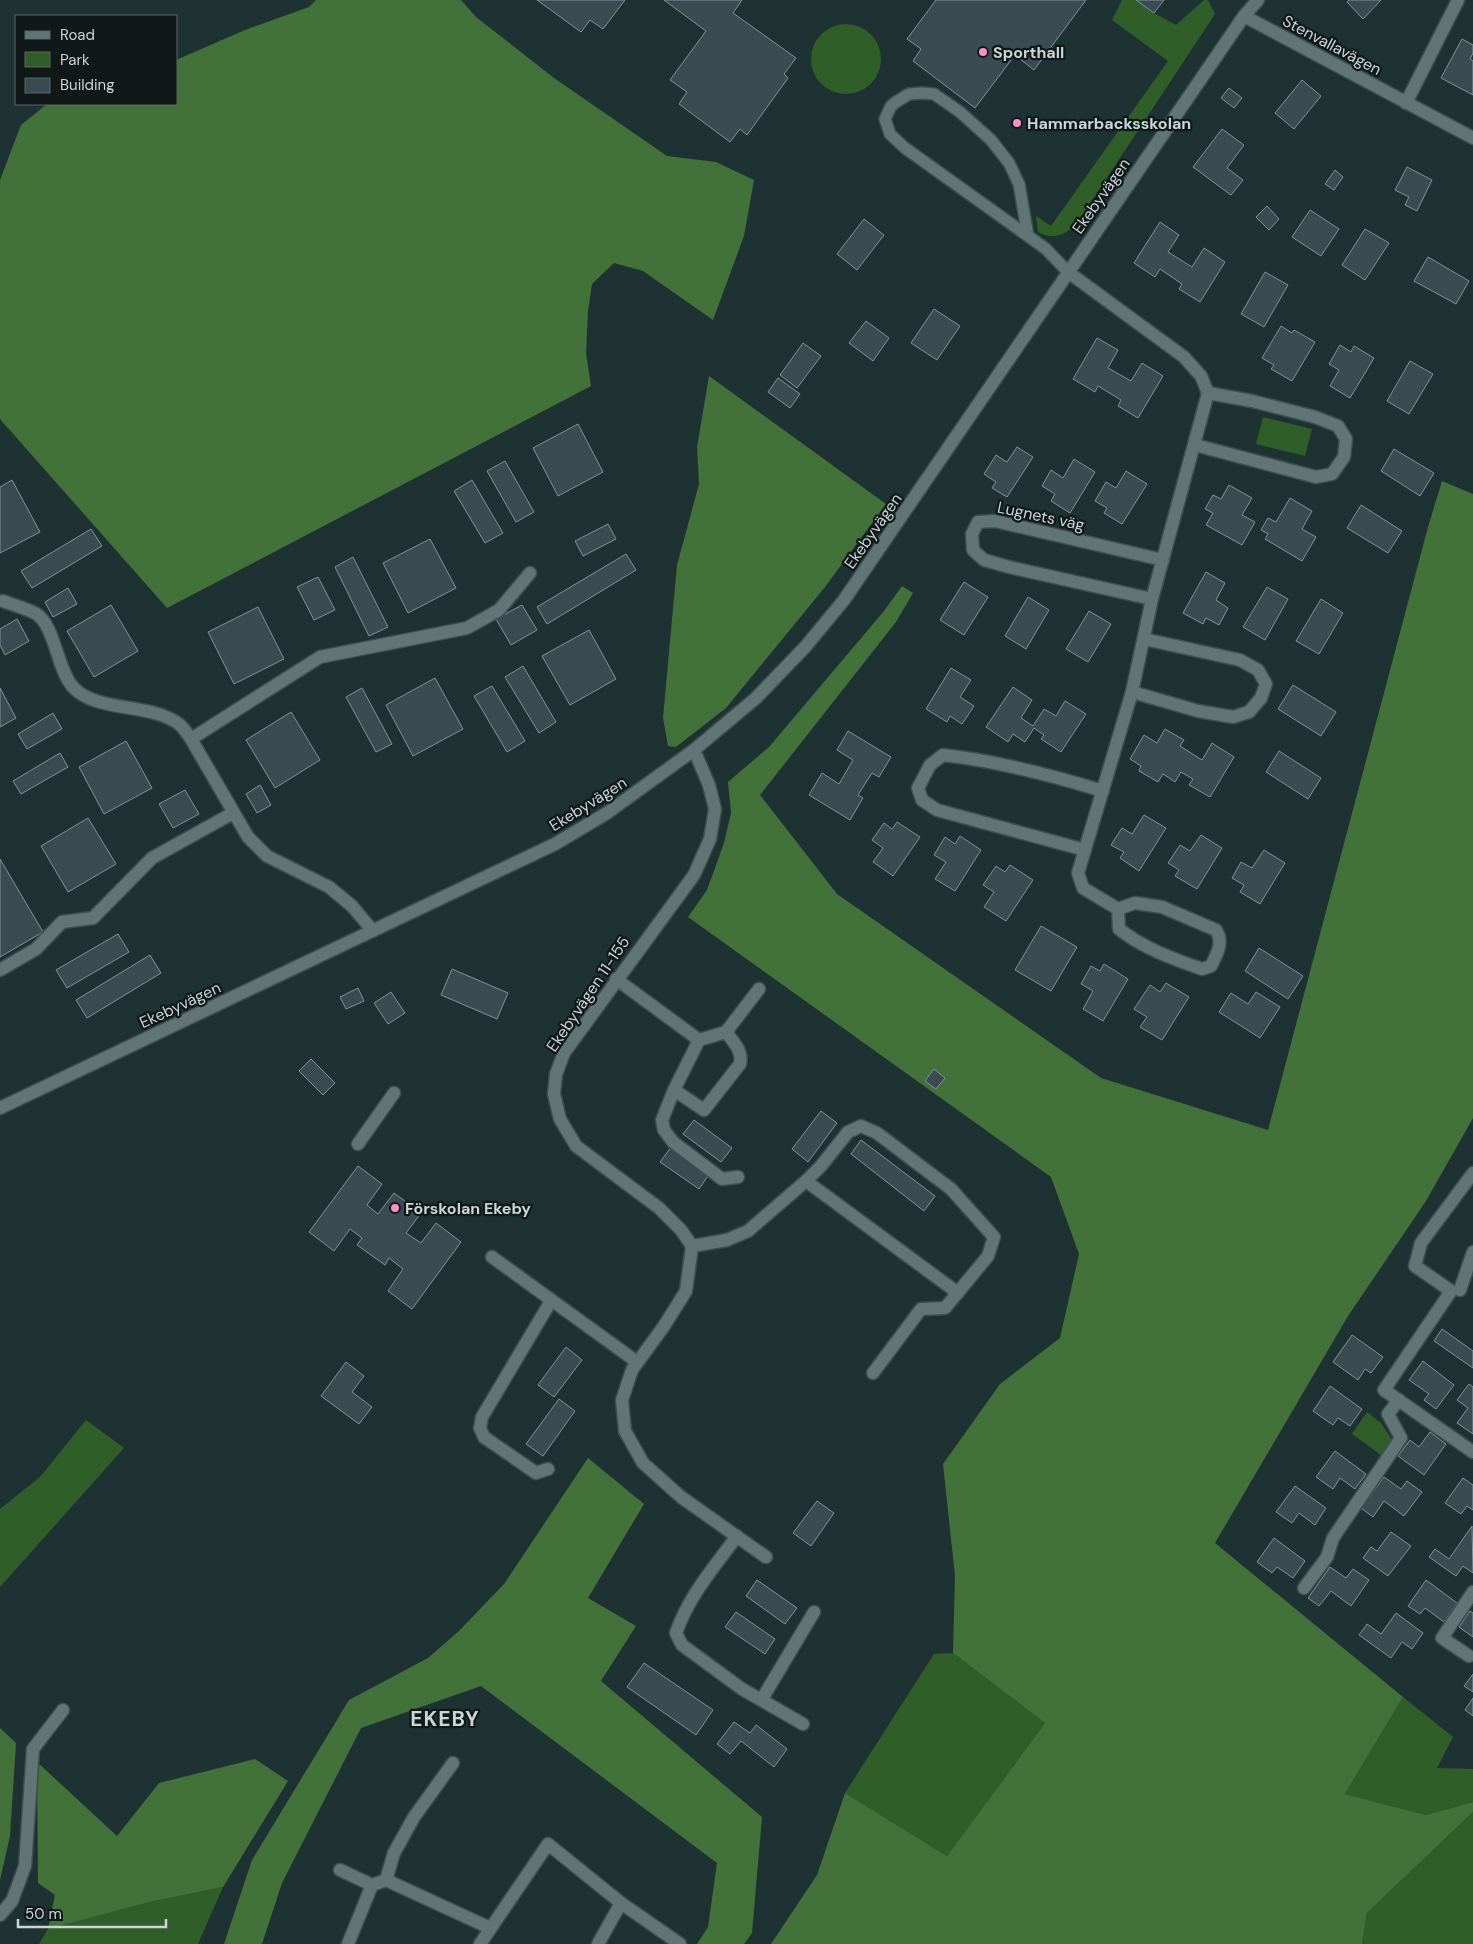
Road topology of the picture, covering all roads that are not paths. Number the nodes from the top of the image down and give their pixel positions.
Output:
1 (1258, 0) edge
2 (1458, 0) edge
3 (1244, 16) junction
4 (1406, 103) junction
5 (1473, 138) edge
6 (1028, 236) junction
7 (1068, 272) junction
8 (1208, 393) junction
9 (1195, 445) junction
10 (1163, 560) junction
11 (530, 574) dead end
12 (1152, 599) junction
13 (3, 601) dead end
14 (1144, 639) junction
15 (1132, 692) junction
16 (191, 739) junction
17 (694, 750) junction
18 (1102, 791) junction
19 (234, 813) junction
20 (1085, 850) junction
21 (1118, 909) junction
22 (373, 931) junction
23 (0, 970) edge
24 (616, 979) junction
25 (759, 989) dead end
26 (726, 1032) junction
27 (699, 1040) junction
28 (674, 1090) junction
29 (394, 1093) dead end
30 (0, 1108) edge
31 (358, 1144) dead end
32 (1473, 1173) edge
33 (738, 1176) dead end
34 (806, 1181) junction
35 (692, 1246) junction
36 (1473, 1252) edge
37 (492, 1257) dead end
38 (1456, 1291) junction
39 (958, 1293) junction
40 (551, 1301) junction
41 (637, 1362) junction
42 (874, 1373) dead end
43 (1399, 1400) junction
44 (1473, 1452) edge
45 (548, 1469) dead end
46 (737, 1536) junction
47 (766, 1557) dead end
48 (1304, 1588) dead end
49 (1473, 1592) edge
50 (814, 1612) dead end
51 (1469, 1656) dead end
52 (762, 1699) junction
53 (63, 1710) dead end
54 (803, 1724) dead end
55 (454, 1763) dead end
56 (340, 1870) dead end
57 (386, 1880) junction
58 (372, 1884) junction
59 (621, 1903) junction
60 (0, 1915) edge
61 (490, 1928) junction
62 (348, 1944) edge
63 (480, 1944) edge
64 (598, 1944) edge
65 (680, 1944) edge

1 - 3 street, Ekebyvägen
2 - 4 street
3 - 4 street, Stenvallavägen
3 - 7 street, Ekebyvägen
4 - 5 street, Stenvallavägen
6 - 6 lane
6 - 7 lane
7 - 8 street
7 - 17 street, Ekebyvägen
8 - 9 street
8 - 9 street
9 - 10 street
10 - 12 street
10 - 12 street, Lugnets väg
11 - 16 street
12 - 14 street
13 - 16 street
14 - 15 street
14 - 15 street
15 - 18 street
16 - 19 street
17 - 22 street, Ekebyvägen
17 - 24 street, Ekebyvägen 11-155
18 - 20 street
18 - 20 street
19 - 22 street
19 - 23 street
20 - 21 street
21 - 21 street
22 - 30 street, Ekebyvägen
24 - 27 street
24 - 35 street, Ekebyvägen 11-155
25 - 26 street
26 - 27 street
26 - 28 street
27 - 28 street
28 - 33 street
29 - 31 street
32 - 38 street
34 - 35 street
34 - 39 street
34 - 39 street
35 - 41 street
36 - 38 street
37 - 40 street
38 - 43 street
39 - 42 street
40 - 41 street
40 - 45 street
41 - 46 street
43 - 44 street
43 - 48 street
46 - 47 street
46 - 52 street
49 - 51 street
50 - 52 street
52 - 54 street
53 - 60 street
55 - 57 street
56 - 58 street
57 - 58 street
57 - 61 street
58 - 62 street
59 - 61 street
59 - 64 street
59 - 65 street
61 - 63 street

